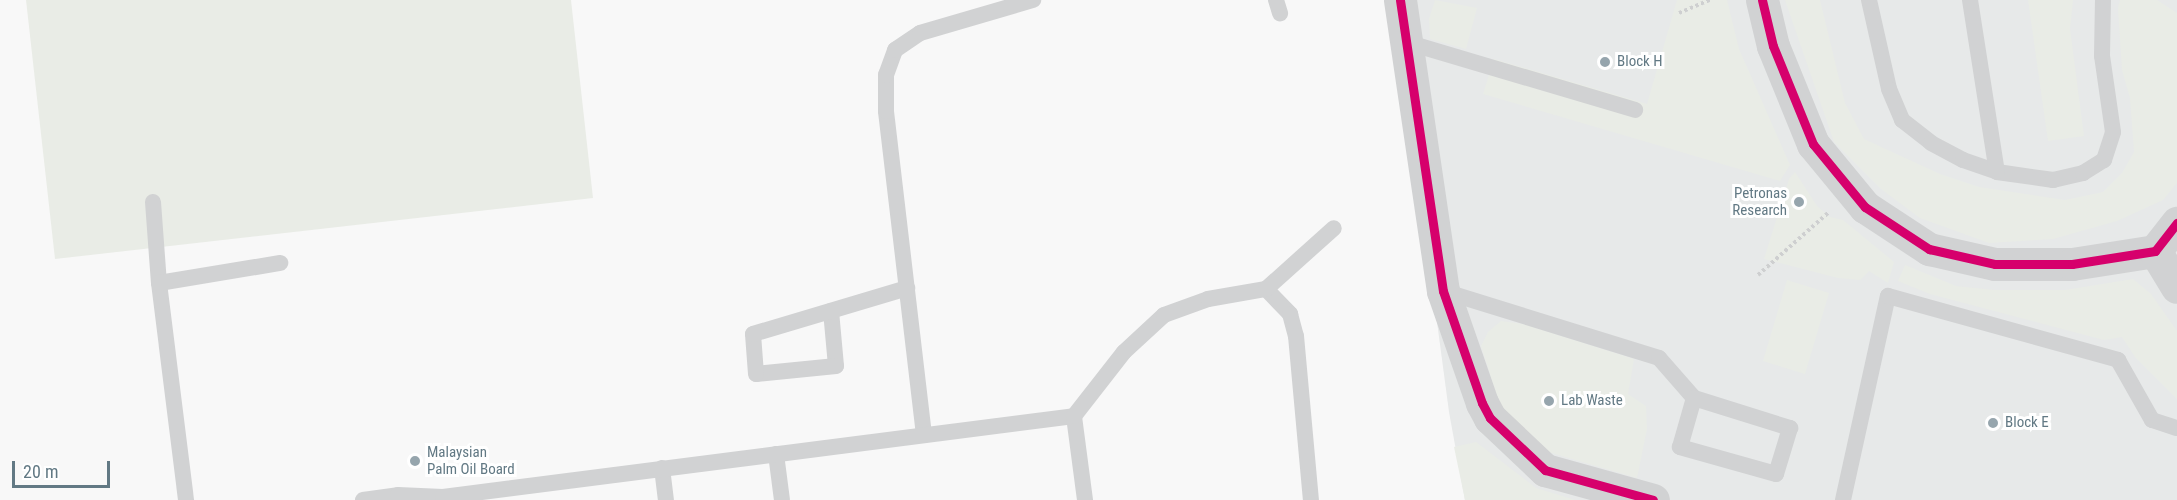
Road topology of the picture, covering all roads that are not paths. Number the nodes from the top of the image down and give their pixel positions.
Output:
1 (1032, 0) edge
2 (1400, 0) edge
3 (1762, 0) edge
4 (1869, 0) edge
5 (1970, 0) edge
6 (2103, 0) edge
7 (1406, 42) junction
8 (1635, 110) dead end
9 (1997, 172) junction
10 (153, 202) dead end
11 (2177, 223) edge
12 (1334, 228) dead end
13 (2155, 250) junction
14 (280, 263) dead end
15 (159, 283) junction
16 (2177, 287) edge
17 (907, 288) junction
18 (1266, 289) junction
19 (1443, 291) junction
20 (831, 311) junction
21 (1694, 398) junction
22 (1074, 416) junction
23 (2177, 428) edge
24 (924, 435) junction
25 (776, 454) junction
26 (662, 468) junction
27 (399, 497) edge
28 (442, 499) edge
29 (186, 500) edge
30 (363, 500) edge
31 (666, 500) edge
32 (782, 500) edge
33 (1085, 500) edge
34 (1311, 500) edge
35 (1649, 500) edge
36 (1843, 500) edge

1 - 17 lane
2 - 7 street
3 - 13 street
4 - 9 lane
5 - 9 lane
6 - 9 lane
7 - 8 lane
7 - 19 street
10 - 15 lane
11 - 13 street
12 - 18 lane
13 - 16 street
14 - 15 lane
15 - 29 lane
17 - 20 lane
17 - 24 lane
18 - 22 lane
18 - 34 lane
19 - 21 lane
19 - 35 street
20 - 20 lane
21 - 21 lane
22 - 24 lane
22 - 33 lane
23 - 36 lane
24 - 25 lane
25 - 26 lane
25 - 32 lane
26 - 28 lane
26 - 31 lane
27 - 28 lane
27 - 30 lane

